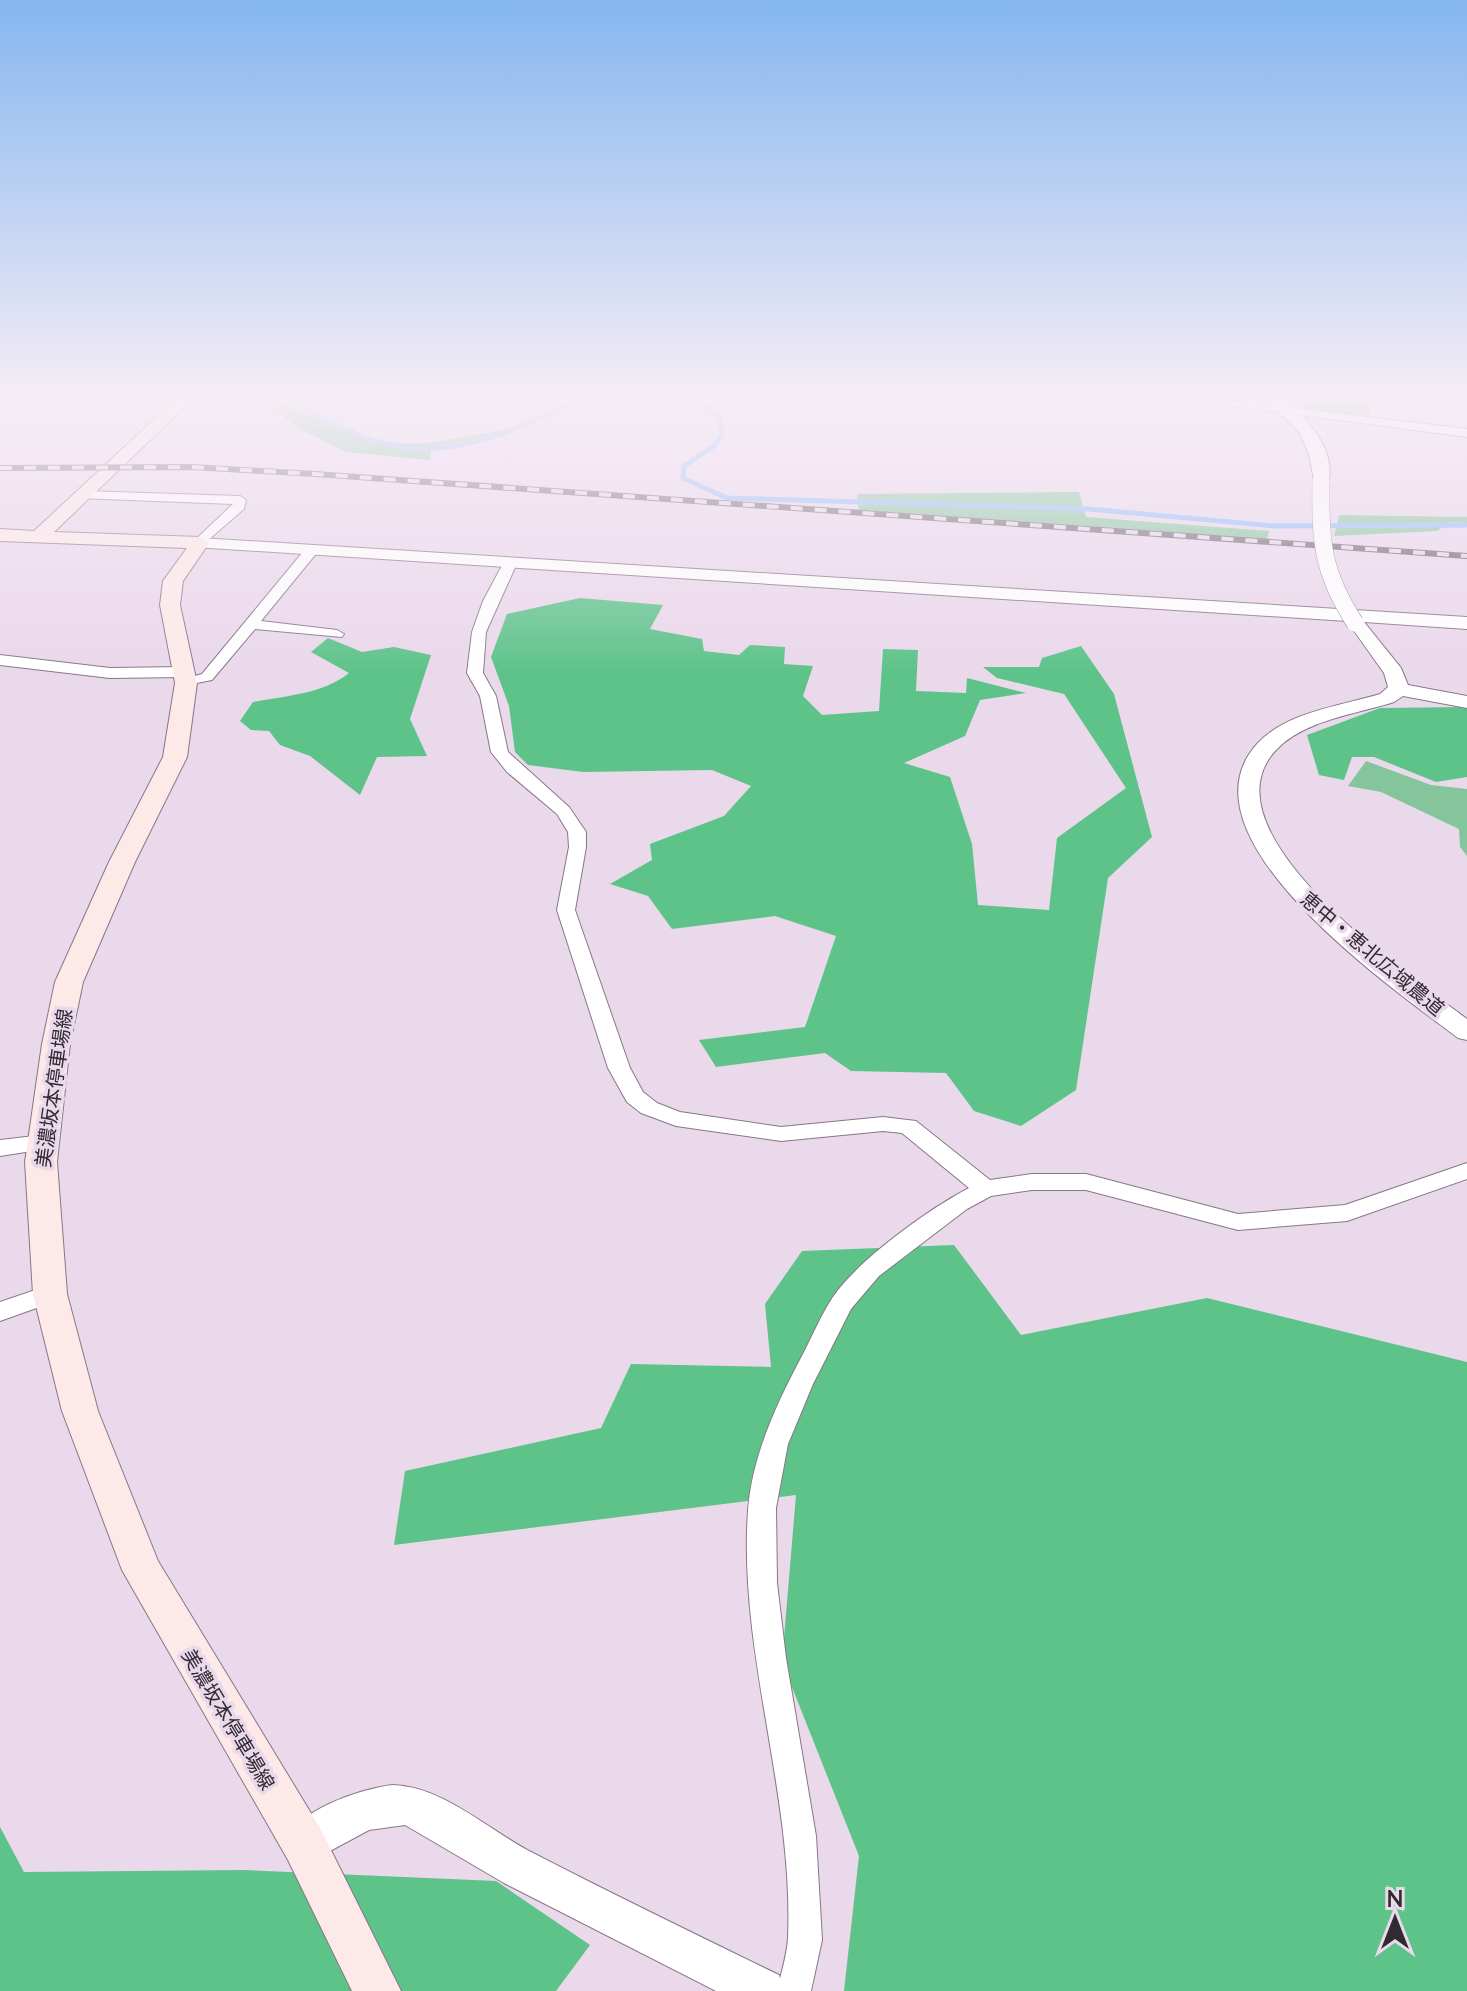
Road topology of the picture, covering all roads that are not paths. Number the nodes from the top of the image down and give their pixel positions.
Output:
1 (92, 487) edge
2 (1321, 487) edge
3 (83, 495) junction
4 (41, 534) junction
5 (0, 535) edge
6 (200, 543) junction
7 (312, 550) junction
8 (510, 563) junction
9 (1467, 623) edge
10 (251, 624) junction
11 (337, 634) dead end
12 (0, 660) edge
13 (185, 678) junction
14 (1399, 689) junction
15 (1467, 702) edge
16 (1467, 1032) edge
17 (43, 1143) junction
18 (0, 1148) edge
19 (1467, 1171) edge
20 (986, 1189) junction
21 (50, 1294) junction
22 (0, 1312) edge
23 (304, 1844) junction
24 (377, 1991) edge
25 (763, 1991) edge
26 (794, 1991) edge

1 - 3 main road
2 - 14 street, bridge
3 - 4 main road
3 - 6 street
4 - 5 main road
4 - 6 main road
6 - 7 street
6 - 13 main road, 美濃坂本停車場線
7 - 8 street
7 - 10 street
8 - 9 street
8 - 20 street
10 - 11 street
10 - 13 street
12 - 13 street
13 - 17 main road, 美濃坂本停車場線
14 - 15 street
14 - 16 street, 恵中・恵北広域農道
17 - 18 street
17 - 21 main road, 美濃坂本停車場線
19 - 20 street
20 - 26 street
21 - 22 street
21 - 23 main road, 美濃坂本停車場線
23 - 24 main road, 美濃坂本停車場線
23 - 25 street

